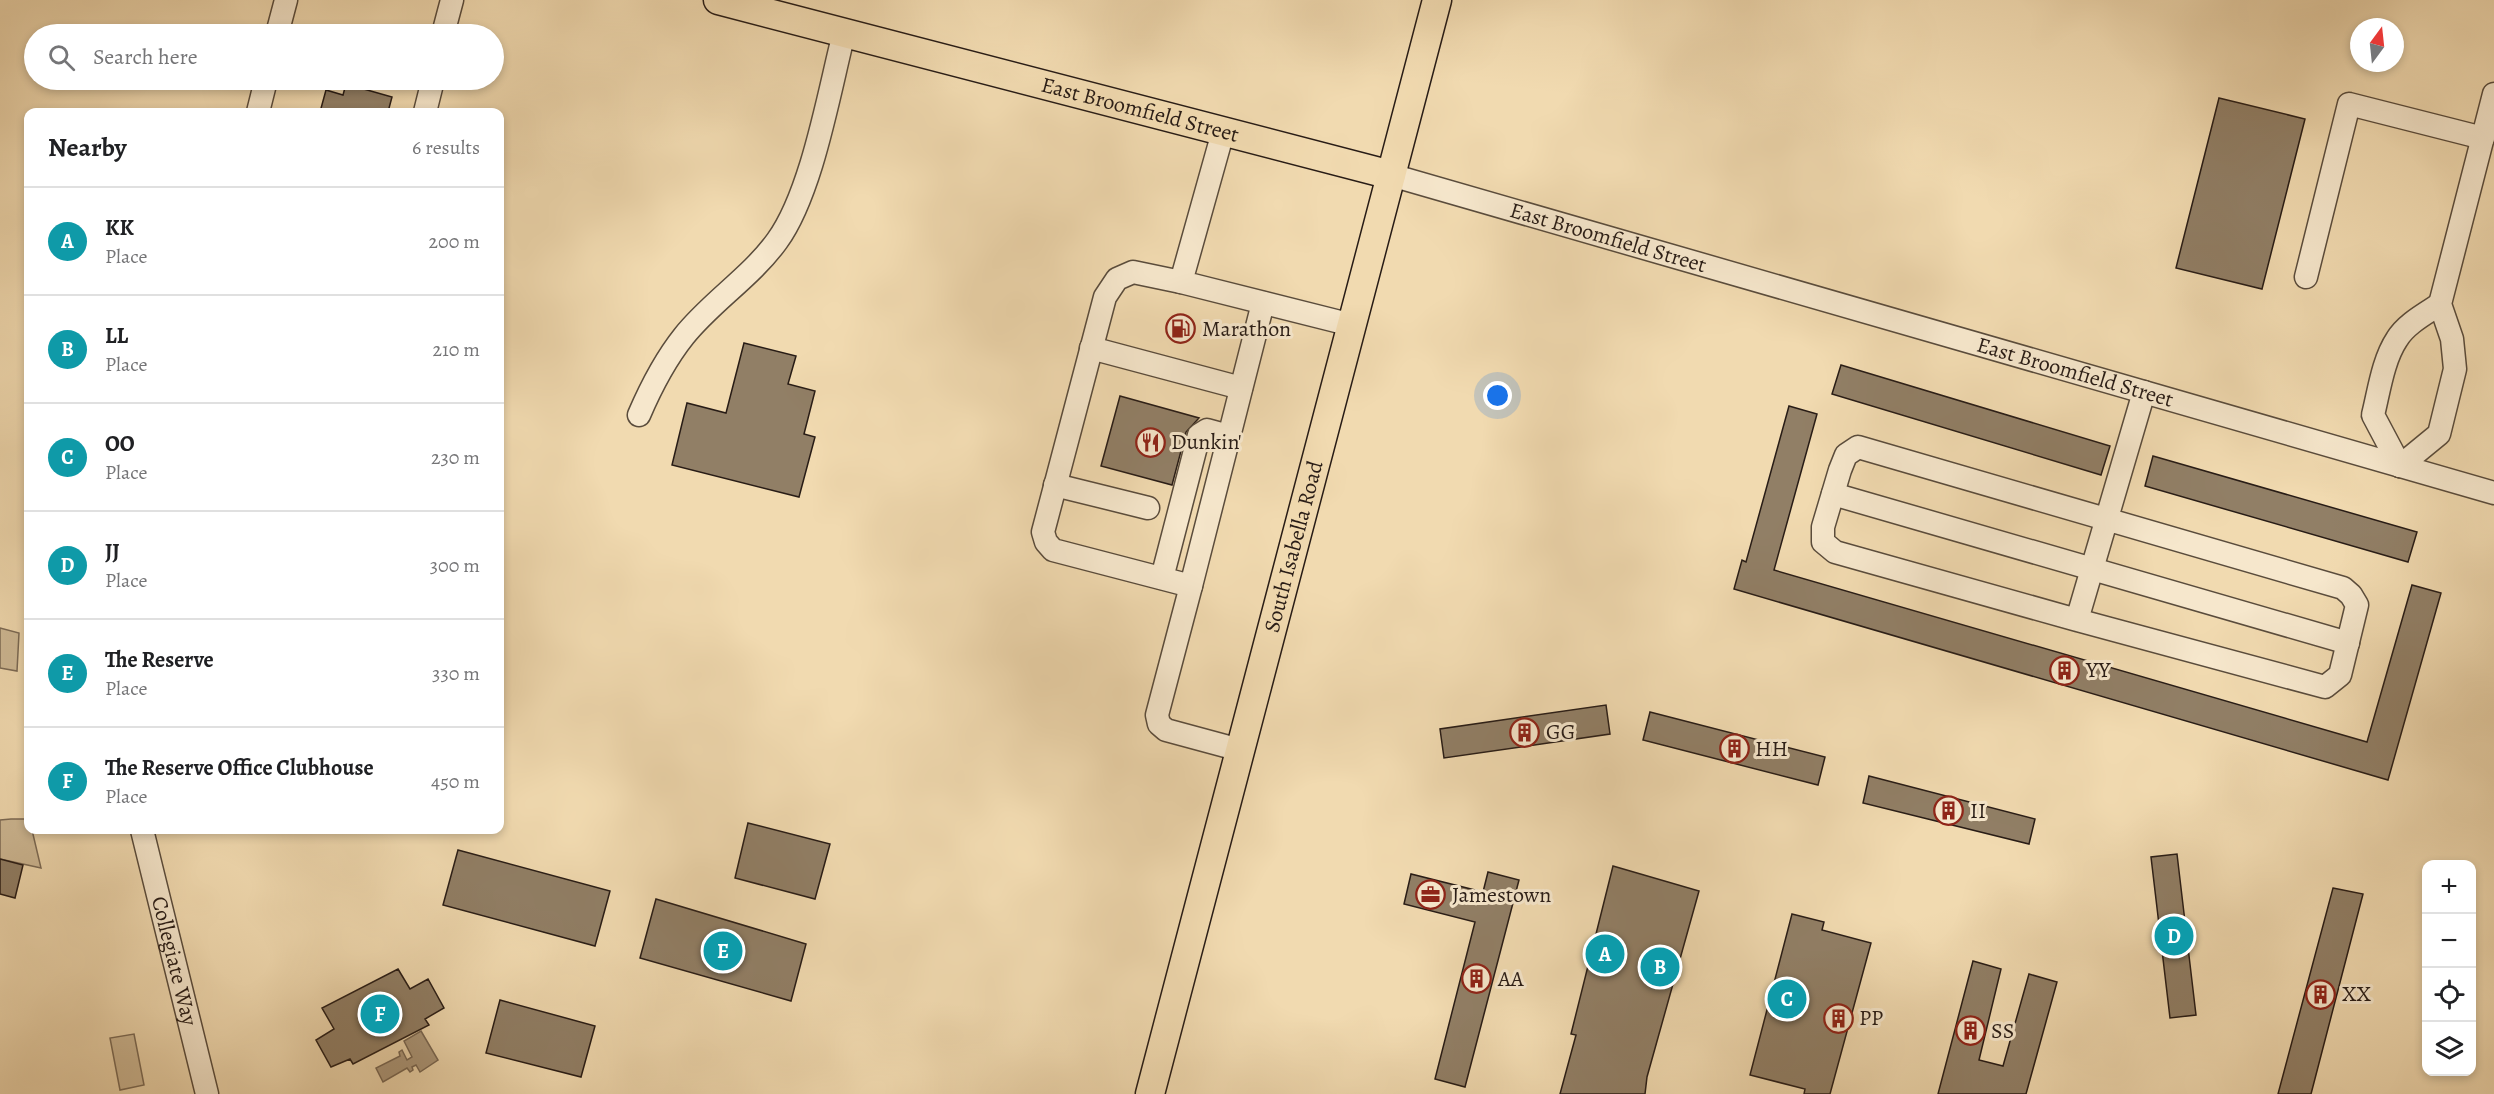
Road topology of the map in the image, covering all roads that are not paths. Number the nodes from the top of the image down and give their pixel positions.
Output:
1 (286, 0) edge
2 (452, 0) edge
3 (718, 0) edge
4 (1437, 0) edge
5 (280, 24) edge
6 (446, 24) edge
7 (844, 33) junction
8 (264, 90) edge
9 (430, 90) edge
10 (2494, 94) edge
11 (259, 108) edge
12 (426, 108) edge
13 (1223, 132) junction
14 (2483, 138) junction
15 (1391, 175) junction
16 (2306, 277) dead end
17 (1181, 282) junction
18 (1263, 303) junction
19 (2440, 304) junction
20 (1352, 325) junction
21 (1091, 348) junction
22 (1241, 388) junction
23 (2144, 392) junction
24 (639, 416) dead end
25 (1229, 436) junction
26 (2400, 466) junction
27 (1055, 485) junction
28 (2494, 493) edge
29 (1833, 494) junction
30 (1148, 508) dead end
31 (2105, 518) junction
32 (2091, 570) junction
33 (1161, 578) junction
34 (1191, 586) junction
35 (2077, 620) junction
36 (2348, 643) junction
37 (1240, 750) junction
38 (143, 834) edge
39 (207, 1094) edge
40 (1150, 1094) edge

1 - 5 street
2 - 6 street
3 - 7 main road, East Broomfield Street
4 - 15 main road, South Isabella Road
7 - 13 main road, East Broomfield Street
7 - 24 street
8 - 11 street
9 - 12 street
10 - 14 street
13 - 15 main road, East Broomfield Street
13 - 17 street
14 - 16 street
14 - 19 street
15 - 20 main road, South Isabella Road
15 - 23 street, East Broomfield Street
17 - 18 street
17 - 21 street
18 - 20 street
18 - 22 street
19 - 26 street
19 - 26 street
20 - 37 main road, South Isabella Road
21 - 22 street
21 - 27 street
22 - 25 street
23 - 26 street, East Broomfield Street
23 - 31 street
25 - 33 street
25 - 34 street
26 - 28 street, East Broomfield Street
27 - 30 street
27 - 33 street
29 - 31 street
29 - 32 street
29 - 35 street
31 - 32 street
31 - 36 street
32 - 35 street
32 - 36 street
33 - 34 street
34 - 37 street
35 - 36 street
37 - 40 main road, South Isabella Road
38 - 39 street, Collegiate Way

